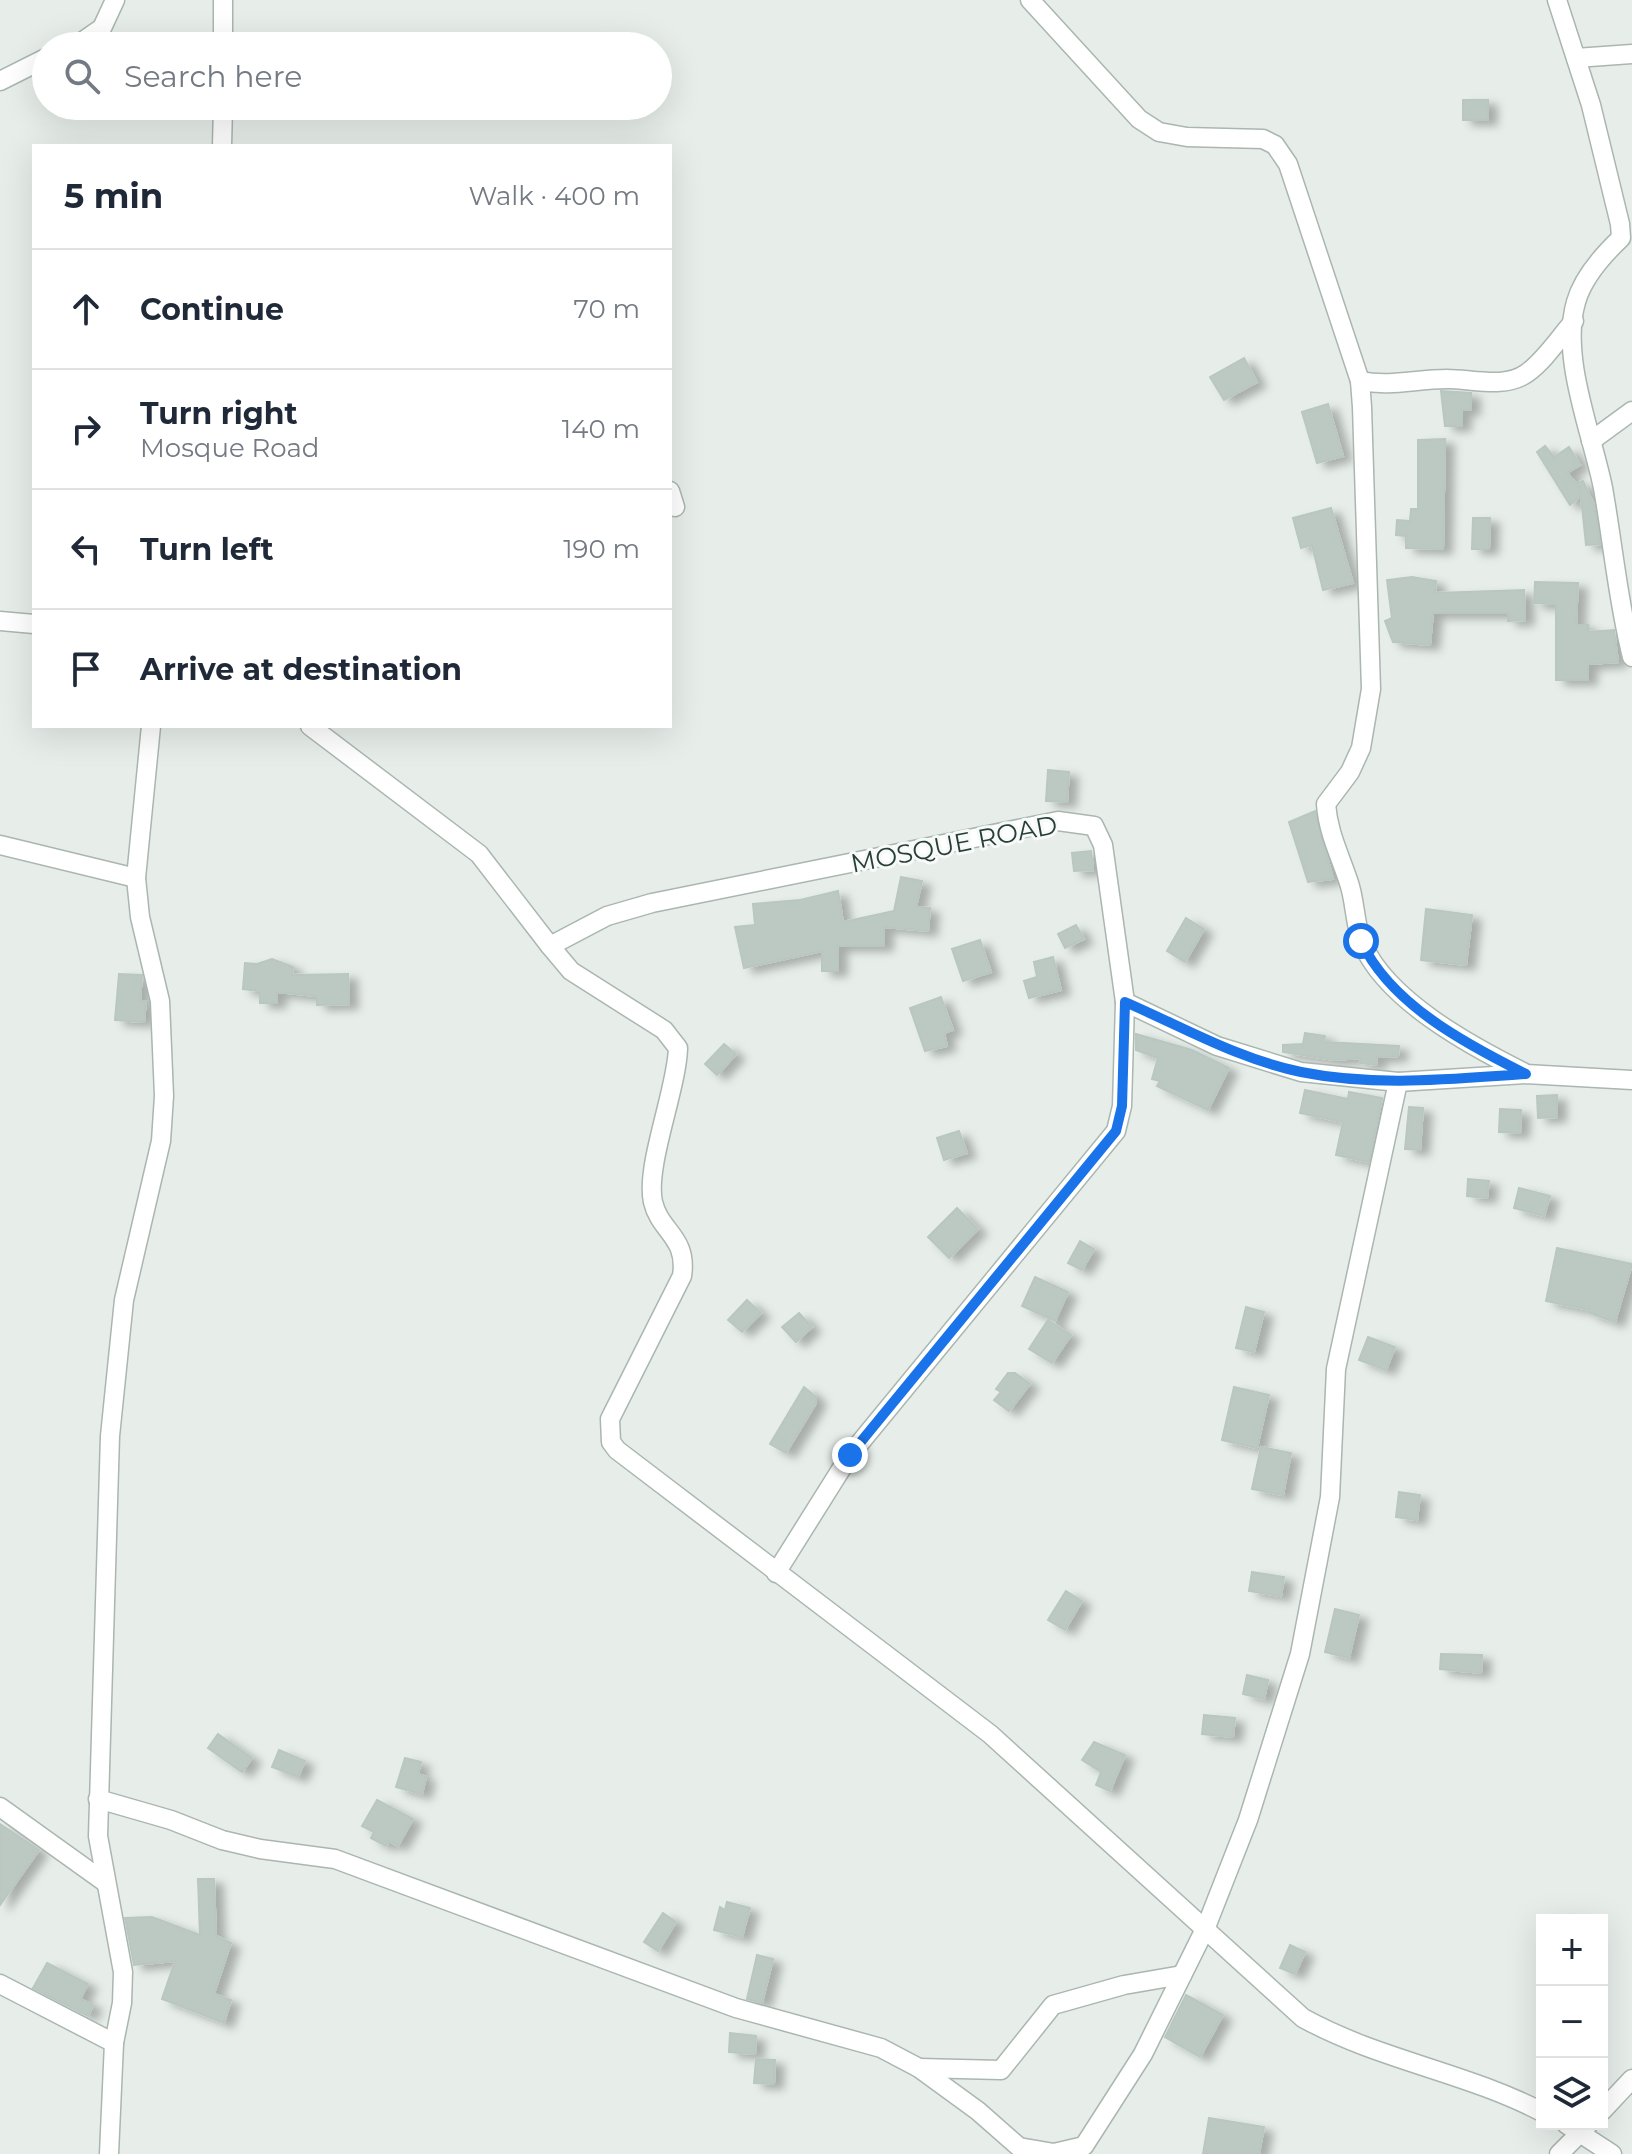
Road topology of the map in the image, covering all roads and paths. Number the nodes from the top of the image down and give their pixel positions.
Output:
1 (115, 0) edge
2 (223, 0) edge
3 (1030, 0) edge
4 (1557, 0) edge
5 (96, 32) edge
6 (223, 32) edge
7 (1632, 54) edge
8 (1576, 58) junction
9 (32, 65) edge
10 (0, 81) edge
11 (223, 120) edge
12 (222, 144) edge
13 (1574, 321) junction
14 (1360, 381) junction
15 (1632, 411) edge
16 (1591, 441) junction
17 (0, 621) edge
18 (32, 624) edge
19 (1632, 657) edge
20 (151, 728) edge
21 (313, 728) edge
22 (0, 845) edge
23 (136, 878) junction
24 (550, 946) junction
25 (1125, 1002) junction
26 (1526, 1074) junction
27 (1632, 1080) edge
28 (1398, 1082) junction
29 (776, 1573) junction
30 (98, 1799) junction
31 (0, 1807) edge
32 (106, 1883) junction
33 (1206, 1927) junction
34 (1182, 1975) junction
35 (0, 1984) edge
36 (114, 2043) junction
37 (919, 2068) junction
38 (1632, 2079) edge
39 (1608, 2105) edge
40 (1536, 2109) edge
41 (1577, 2130) edge
42 (1583, 2130) edge
43 (1018, 2150) edge
44 (109, 2154) edge
45 (1559, 2154) edge
46 (1612, 2154) edge

1 - 5 street
2 - 6 street
3 - 14 street
4 - 8 street
7 - 8 street
8 - 13 street
9 - 10 street
11 - 12 street
13 - 14 street
13 - 16 street
14 - 26 street
15 - 16 street
16 - 19 street
17 - 18 street
20 - 23 street
21 - 24 street
22 - 23 street
23 - 30 street
24 - 25 street, MOSQUE ROAD
24 - 29 street
25 - 28 street
25 - 29 street, MOSQUE ROAD
26 - 27 street
26 - 28 street
28 - 33 street
29 - 33 street
30 - 32 street
30 - 37 street
31 - 32 street
32 - 36 street
33 - 34 street
33 - 40 street
34 - 37 street
34 - 43 street
35 - 36 street
36 - 44 street
37 - 43 street
38 - 39 street
41 - 45 street
42 - 46 street

